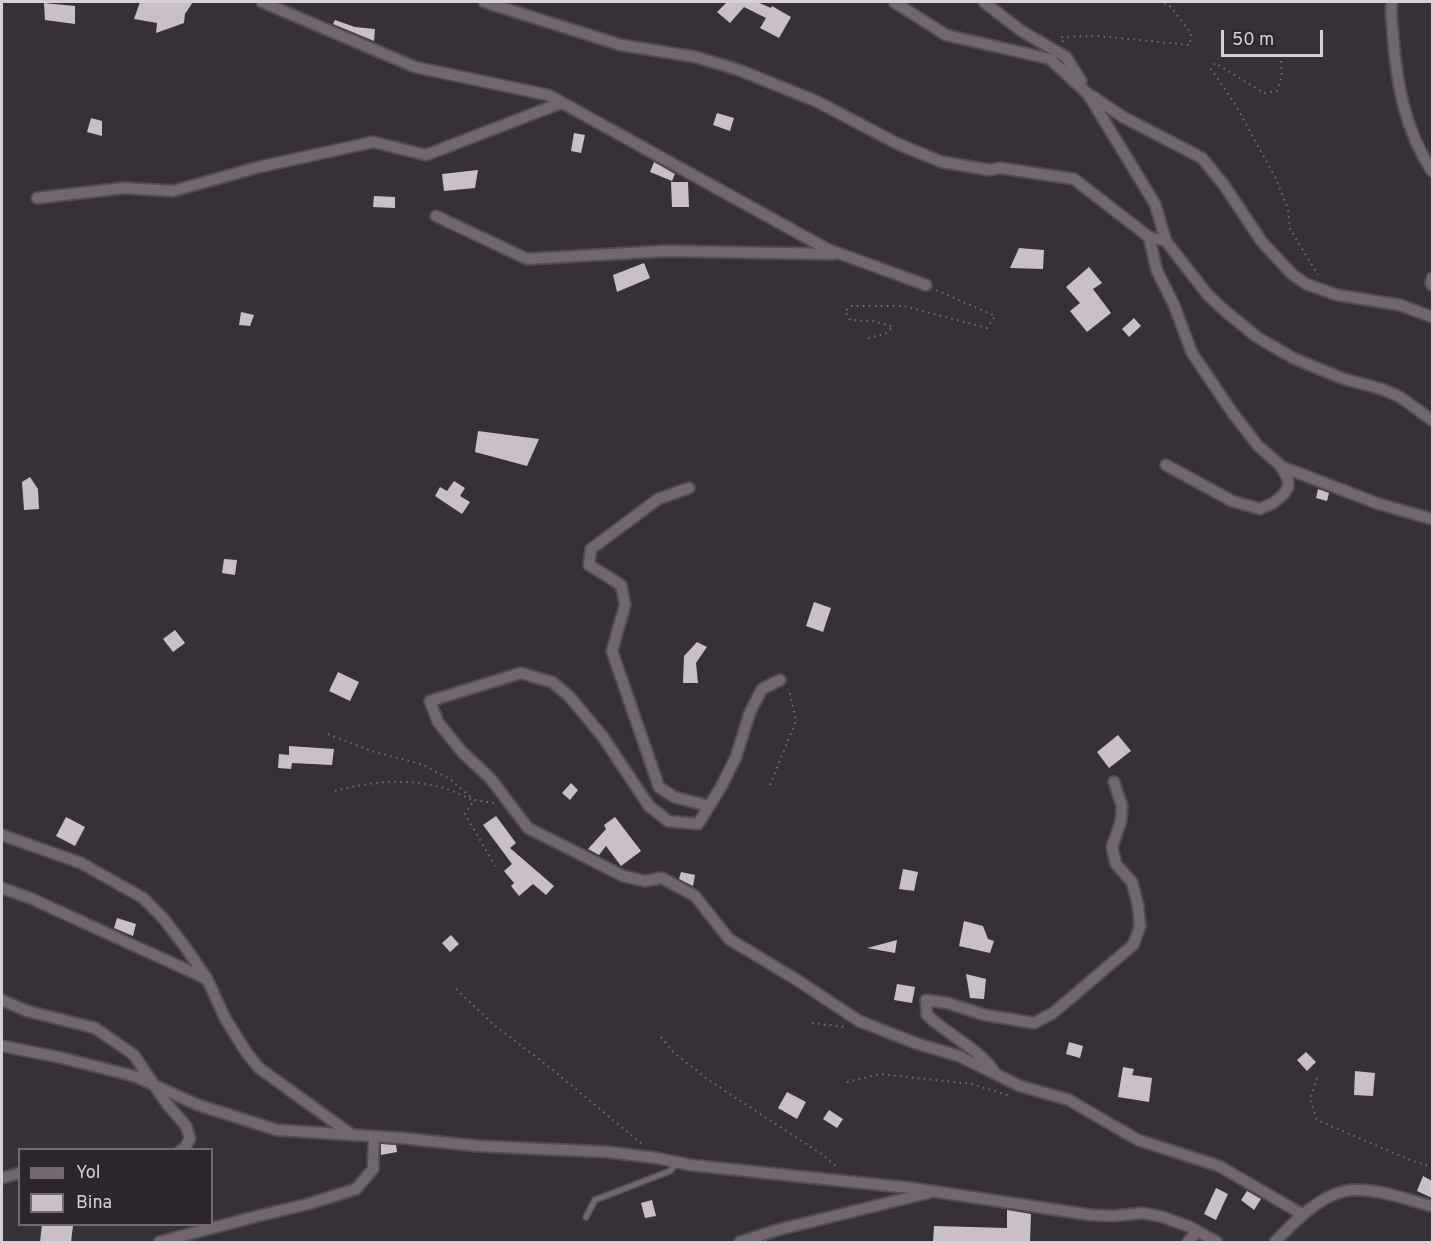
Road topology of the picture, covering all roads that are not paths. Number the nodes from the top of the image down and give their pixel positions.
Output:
1 (262, 2) edge
2 (484, 2) edge
3 (894, 2) edge
4 (984, 2) edge
5 (1392, 2) edge
6 (1088, 93) junction
7 (561, 103) junction
8 (1432, 171) edge
9 (37, 198) dead end
10 (436, 216) dead end
11 (1149, 237) junction
12 (1166, 241) junction
13 (841, 254) junction
14 (1432, 278) edge
15 (926, 285) road end
16 (1432, 285) edge
17 (1432, 317) edge
18 (1432, 420) edge
19 (1166, 465) dead end
20 (1280, 465) junction
21 (689, 488) dead end
22 (1432, 519) edge
23 (780, 680) road end
24 (1114, 782) dead end
25 (710, 806) junction
26 (2, 835) edge
27 (2, 888) edge
28 (207, 979) junction
29 (2, 1000) edge
30 (2, 1047) edge
31 (996, 1074) junction
32 (152, 1083) junction
33 (352, 1135) junction
34 (374, 1137) junction
35 (185, 1148) edge
36 (676, 1162) junction
37 (18, 1174) edge
38 (2, 1178) edge
39 (934, 1191) junction
40 (1432, 1206) edge
41 (1302, 1214) junction
42 (586, 1217) dead end
43 (1200, 1236) edge
44 (159, 1242) edge
45 (740, 1242) edge
46 (1188, 1242) edge
47 (1216, 1242) edge
48 (1275, 1242) edge

1 - 7 street
2 - 11 street
3 - 6 street
4 - 6 street
5 - 8 street
6 - 12 street
6 - 17 street
7 - 9 street
7 - 13 street
10 - 13 street
11 - 12 street
11 - 20 street
12 - 18 street
13 - 15 street
14 - 16 street
19 - 20 street
20 - 22 street
21 - 25 street
23 - 25 street
24 - 31 street
25 - 31 street
26 - 28 street
27 - 28 street
28 - 33 street
29 - 32 street
30 - 32 street
31 - 41 street
32 - 33 street
32 - 35 street
33 - 34 street
34 - 36 street
34 - 44 street
36 - 39 street
36 - 42 lane
37 - 38 street
39 - 43 street
39 - 45 street
40 - 41 street
41 - 48 street
43 - 46 street
43 - 47 street

